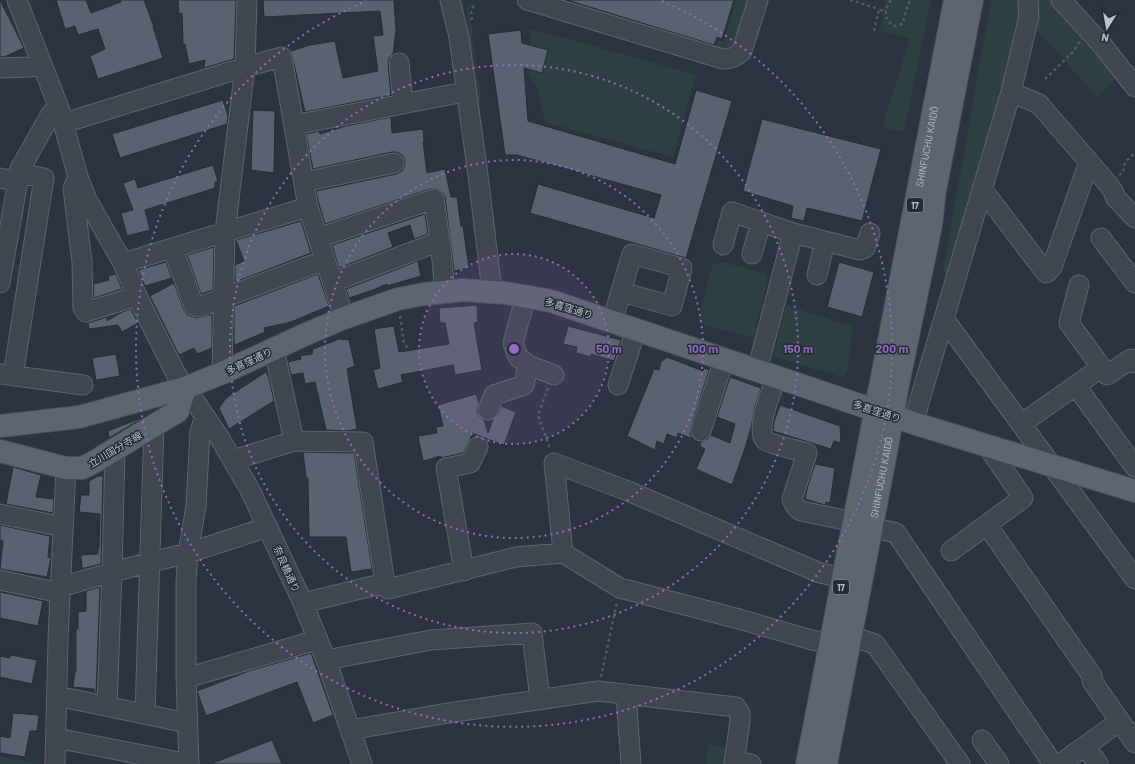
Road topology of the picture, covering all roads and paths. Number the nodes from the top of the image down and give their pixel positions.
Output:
1 (17, 0) edge
2 (247, 0) edge
3 (527, 0) edge
4 (758, 0) edge
5 (850, 0) edge
6 (891, 0) edge
7 (911, 0) edge
8 (955, 0) edge
9 (972, 0) edge
10 (1028, 0) edge
11 (1061, 0) edge
12 (453, 3) edge
13 (879, 9) junction
14 (886, 12) junction
15 (1087, 30) junction
16 (874, 31) dead end
17 (399, 63) dead end
18 (42, 65) junction
19 (245, 67) junction
20 (0, 68) edge
21 (1045, 79) dead end
22 (1135, 87) edge
23 (1011, 92) junction
24 (454, 94) dead end
25 (403, 103) junction
26 (61, 115) junction
27 (294, 125) junction
28 (1135, 153) edge
29 (1089, 162) junction
30 (394, 163) dead end
31 (12, 177) edge
32 (78, 177) junction
33 (304, 182) junction
34 (1111, 188) junction
35 (982, 189) junction
36 (308, 208) junction
37 (1135, 218) edge
38 (761, 222) junction
39 (225, 232) junction
40 (792, 233) junction
41 (870, 233) dead end
42 (4, 235) edge
43 (318, 238) junction
44 (1101, 238) dead end
45 (825, 241) junction
46 (440, 242) junction
47 (723, 245) dead end
48 (173, 249) junction
49 (752, 254) dead end
50 (325, 260) junction
51 (123, 263) junction
52 (817, 275) dead end
53 (0, 282) edge
54 (332, 282) junction
55 (1135, 283) edge
56 (1079, 285) dead end
57 (445, 291) junction
58 (492, 291) junction
59 (622, 292) dead end
60 (137, 296) junction
61 (526, 296) junction
62 (224, 297) junction
63 (400, 311) dead end
64 (344, 318) junction
65 (944, 319) junction
66 (612, 322) junction
67 (636, 330) junction
68 (274, 349) junction
69 (409, 350) dead end
70 (724, 359) junction
71 (1135, 363) edge
72 (528, 365) junction
73 (1102, 367) junction
74 (222, 373) junction
75 (767, 374) junction
76 (7, 375) edge
77 (554, 375) joint
78 (83, 385) dead end
79 (618, 385) dead end
80 (1076, 386) junction
81 (185, 388) junction
82 (488, 410) dead end
83 (884, 414) junction
84 (205, 417) junction
85 (913, 424) junction
86 (1021, 424) junction
87 (154, 425) junction
88 (0, 426) edge
89 (701, 431) dead end
90 (294, 441) junction
91 (478, 446) dead end
92 (988, 447) junction
93 (115, 450) junction
94 (0, 451) edge
95 (233, 460) junction
96 (554, 463) junction
97 (1051, 466) junction
98 (1135, 467) edge
99 (66, 468) junction
100 (1135, 491) edge
101 (0, 514) edge
102 (863, 525) junction
103 (987, 525) junction
104 (63, 527) junction
105 (268, 527) junction
106 (951, 551) dead end
107 (563, 553) junction
108 (188, 554) junction
109 (150, 562) junction
110 (464, 571) junction
111 (112, 572) junction
112 (843, 578) junction
113 (1135, 579) edge
114 (0, 580) edge
115 (384, 583) junction
116 (620, 588) junction
117 (61, 590) junction
118 (303, 603) junction
119 (851, 636) junction
120 (317, 640) junction
121 (830, 644) junction
122 (326, 660) junction
123 (186, 678) junction
124 (598, 691) junction
125 (626, 694) junction
126 (57, 696) junction
127 (540, 700) junction
128 (107, 706) junction
129 (145, 714) junction
130 (1120, 721) junction
131 (187, 723) junction
132 (350, 730) junction
133 (56, 738) junction
134 (982, 740) dead end
135 (1135, 743) edge
136 (1085, 746) junction
137 (740, 763) edge
138 (55, 764) edge
139 (189, 764) edge
140 (362, 764) edge
141 (631, 764) edge
142 (807, 764) edge
143 (826, 764) edge
144 (960, 764) edge
145 (999, 764) edge
146 (1052, 764) edge
147 (1060, 764) edge
148 (1098, 764) edge

1 - 18 street, 奈良橋通り
2 - 19 street
3 - 4 street
5 - 13 path
6 - 14 path
7 - 14 path
8 - 83 main road, SHINFUCHU KAIDŌ / 17
9 - 83 main road, SHINFUCHU KAIDŌ / 17
10 - 23 street
11 - 15 street
12 - 58 street
13 - 14 path
13 - 16 path
15 - 21 path
15 - 22 street
17 - 25 street
18 - 20 street
18 - 26 street, 奈良橋通り
19 - 26 street
19 - 27 street
19 - 39 street
23 - 29 street
23 - 35 street
24 - 25 street
25 - 27 street
26 - 31 street
26 - 32 street, 奈良橋通り
27 - 33 street
28 - 34 path
29 - 34 street
29 - 35 street
30 - 33 street
31 - 42 street
31 - 76 street
32 - 51 street, 奈良橋通り
32 - 60 street
33 - 36 street
34 - 37 street
35 - 65 street
36 - 39 street
36 - 43 street
38 - 40 street
38 - 47 street
38 - 49 street
39 - 48 street
39 - 62 street
40 - 45 street
40 - 75 street
41 - 45 street
42 - 53 street
43 - 46 street
43 - 50 street
44 - 55 street
45 - 52 street
46 - 54 street
46 - 57 street
48 - 51 street
48 - 62 street
50 - 54 street
50 - 62 street
51 - 60 street, 奈良橋通り
54 - 64 street
56 - 73 street
57 - 58 main road, 多喜窪通り
57 - 64 main road, 多喜窪通り
58 - 61 main road, 多喜窪通り
59 - 66 street
60 - 81 street, 奈良橋通り
61 - 66 main road, 多喜窪通り
61 - 72 street
62 - 74 street
63 - 69 path
64 - 68 main road, 多喜窪通り
65 - 85 street
65 - 86 street
66 - 67 main road, 多喜窪通り
67 - 70 main road, 多喜窪通り
67 - 79 street
68 - 74 main road, 多喜窪通り
68 - 90 street
70 - 75 main road, 多喜窪通り
70 - 89 street
71 - 73 street
72 - 77 street
72 - 82 street
73 - 80 street
74 - 81 main road, 多喜窪通り
75 - 83 main road, 多喜窪通り
75 - 102 street
76 - 78 street
77 - 96 path
80 - 86 street
80 - 98 street
81 - 84 street, 奈良橋通り
81 - 87 main road, 立川国分寺線
81 - 88 main road, 多喜窪通り
83 - 85 main road, 多喜窪通り
83 - 102 main road, SHINFUCHU KAIDŌ / 17
84 - 95 street, 奈良橋通り
84 - 108 street
85 - 92 main road, 多喜窪通り
86 - 97 street
87 - 93 main road, 立川国分寺線
87 - 109 street
90 - 95 street
90 - 115 street
91 - 110 street
92 - 97 main road, 多喜窪通り
92 - 103 street
93 - 99 main road, 立川国分寺線
93 - 111 street
94 - 99 main road, 立川国分寺線
95 - 105 street, 奈良橋通り
96 - 107 street
96 - 112 street
97 - 100 main road, 多喜窪通り
97 - 113 street
99 - 104 street
101 - 104 street
102 - 112 main road, SHINFUCHU KAIDŌ / 17
102 - 119 main road, SHINFUCHU KAIDŌ / 17
102 - 146 street
103 - 106 street
103 - 130 street
104 - 117 street
105 - 108 street
105 - 118 street, 奈良橋通り
107 - 110 street
107 - 116 street
108 - 109 street
108 - 123 street
109 - 111 street
109 - 129 street
110 - 115 street
111 - 117 street
111 - 128 street
112 - 121 main road, SHINFUCHU KAIDŌ / 17
114 - 117 street
115 - 118 street
116 - 121 street
116 - 124 path
117 - 126 street
118 - 120 street, 奈良橋通り
119 - 143 main road, SHINFUCHU KAIDŌ / 17
119 - 144 street
120 - 122 street, 奈良橋通り
120 - 123 street
121 - 142 main road, SHINFUCHU KAIDŌ / 17
122 - 127 street
122 - 132 street, 奈良橋通り
123 - 131 street
124 - 125 street
124 - 127 street
125 - 137 street
125 - 141 street
126 - 128 street
126 - 133 street
127 - 132 street
128 - 129 street
129 - 131 street
130 - 135 street
130 - 136 street
131 - 139 street
132 - 140 street, 奈良橋通り
133 - 138 street
133 - 139 street
134 - 145 street
136 - 147 street
136 - 148 street

